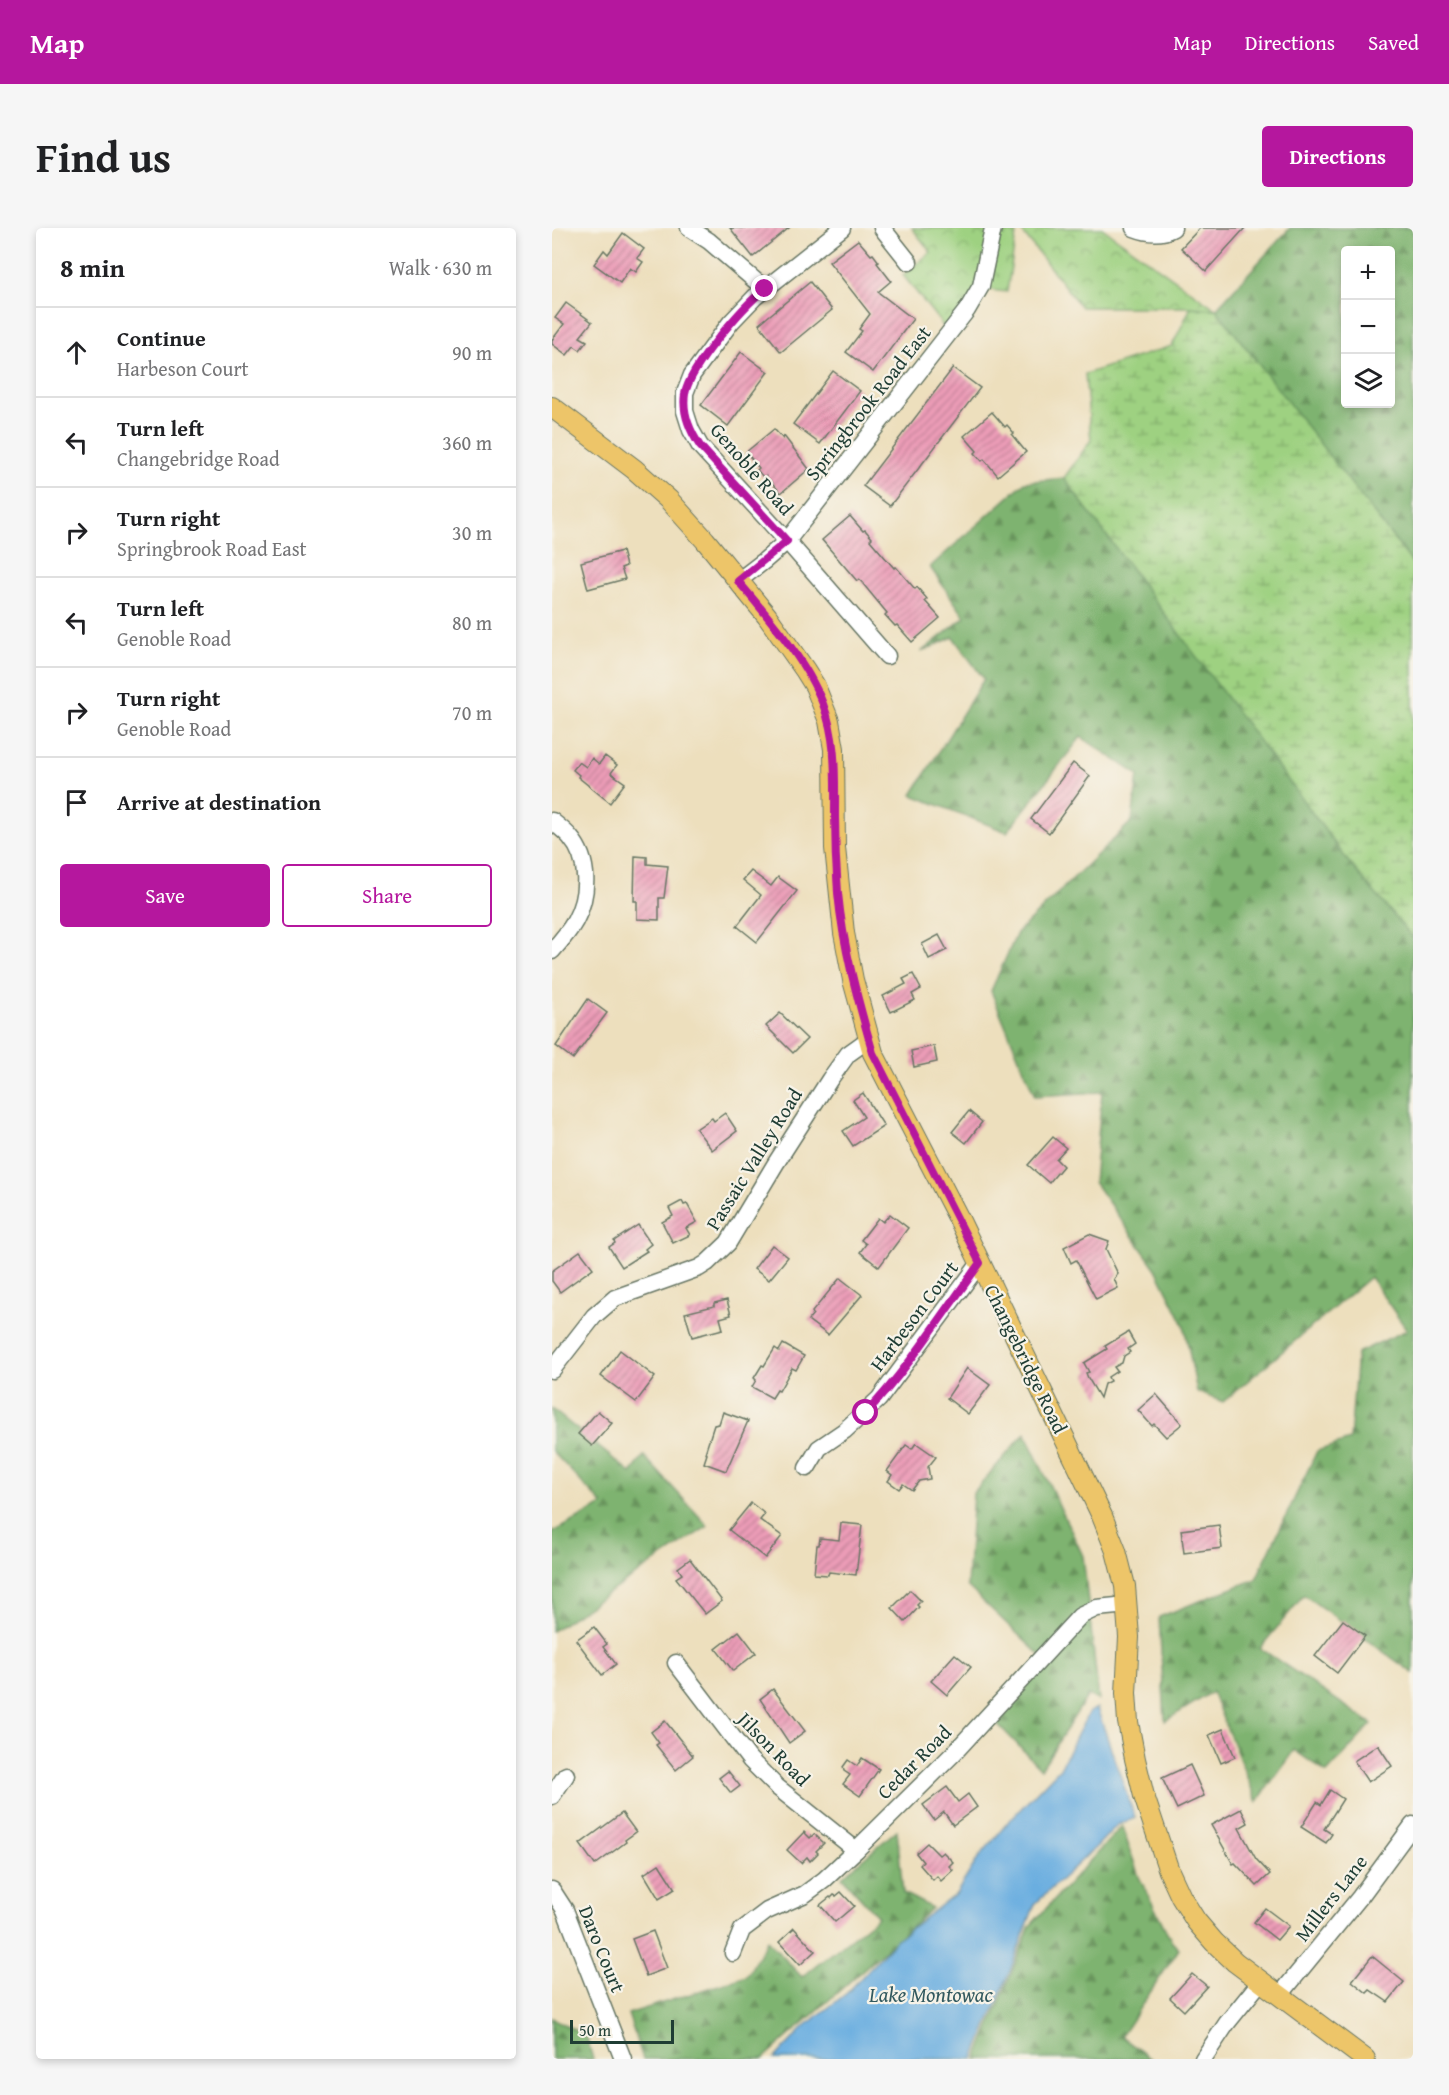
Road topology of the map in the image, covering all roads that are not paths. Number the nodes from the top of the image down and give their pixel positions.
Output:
1 (689, 228) edge
2 (842, 228) edge
3 (882, 228) edge
4 (993, 228) edge
5 (1134, 228) edge
6 (1173, 228) edge
7 (909, 262) dead end
8 (765, 289) junction
9 (552, 407) edge
10 (787, 541) junction
11 (738, 581) junction
12 (887, 656) dead end
13 (552, 821) edge
14 (552, 951) edge
15 (869, 1039) junction
16 (980, 1263) junction
17 (552, 1370) edge
18 (807, 1468) dead end
19 (1127, 1605) junction
20 (676, 1663) dead end
21 (566, 1775) dead end
22 (552, 1796) edge
23 (1413, 1825) edge
24 (856, 1850) junction
25 (552, 1890) edge
26 (733, 1953) dead end
27 (1261, 1981) junction
28 (1280, 1995) junction
29 (623, 2059) edge
30 (1203, 2059) edge
31 (1365, 2059) edge

1 - 8 street
2 - 8 street, Genoble Road
3 - 7 street
4 - 10 street, Springbrook Road East
5 - 6 street
8 - 10 street, Genoble Road
9 - 11 main road, Changebridge Road
10 - 11 street, Springbrook Road East
10 - 12 street, Genoble Road
11 - 15 main road, Changebridge Road
13 - 14 street
15 - 16 main road, Changebridge Road
15 - 17 street, Passaic Valley Road
16 - 18 street, Harbeson Court
16 - 19 main road, Changebridge Road
19 - 24 street, Cedar Road
19 - 27 main road, Changebridge Road
20 - 24 street, Jilson Road
21 - 22 street
23 - 28 street, Millers Lane
24 - 26 street, Cedar Road
25 - 29 street, Daro Court
27 - 28 main road, Changebridge Road
27 - 30 street
28 - 31 main road, Changebridge Road

